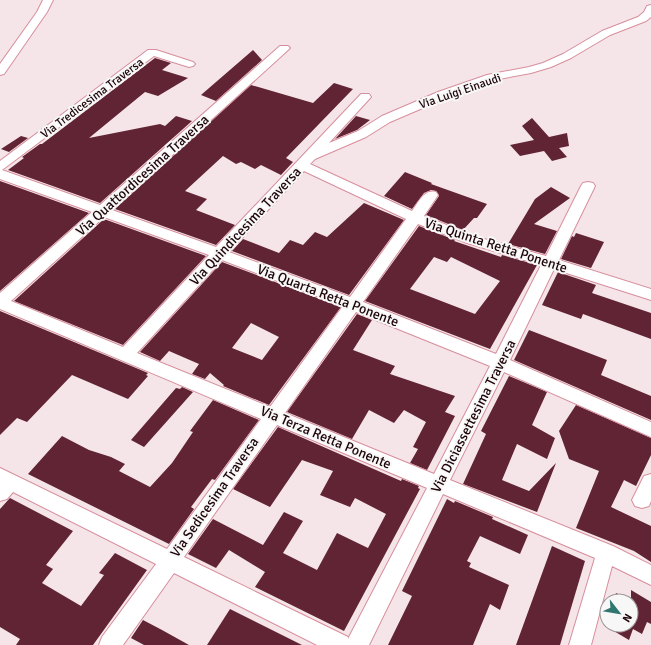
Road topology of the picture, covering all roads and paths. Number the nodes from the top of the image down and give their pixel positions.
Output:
1 (48, 0) edge
2 (651, 8) edge
3 (284, 48) dead end
4 (189, 64) dead end
5 (0, 72) edge
6 (365, 96) dead end
7 (306, 160) junction
8 (0, 167) edge
9 (0, 174) edge
10 (588, 186) dead end
11 (431, 195) dead end
12 (101, 211) junction
13 (414, 217) junction
14 (220, 253) junction
15 (550, 262) junction
16 (651, 296) edge
17 (0, 302) edge
18 (352, 304) junction
19 (125, 355) junction
20 (500, 363) junction
21 (273, 415) junction
22 (651, 430) edge
23 (651, 482) edge
24 (4, 483) edge
25 (438, 484) junction
26 (642, 500) dead end
27 (606, 553) junction
28 (169, 560) junction
29 (651, 575) edge
30 (110, 645) edge
31 (340, 645) edge
32 (357, 645) edge
33 (580, 645) edge

1 - 5 street
2 - 7 street, Via Luigi Einaudi
3 - 12 street, Via Quattordicesima Traversa
4 - 8 street, Via Tredicesima Traversa
6 - 7 street, Via Quindicesima Traversa
7 - 13 street, Via Quinta Retta Ponente
7 - 14 street, Via Quindicesima Traversa
9 - 12 street, Via Quarta Retta Ponente
10 - 15 street, Via Diciassettesima Traversa
11 - 13 street, Via Sedicesima Traversa
12 - 14 street, Via Quarta Retta Ponente
12 - 17 street, Via Quattordicesima Traversa
13 - 15 street, Via Quinta Retta Ponente
13 - 18 street, Via Sedicesima Traversa
14 - 18 street, Via Quarta Retta Ponente
14 - 19 street, Via Quindicesima Traversa
15 - 16 street, Via Quinta Retta Ponente
15 - 20 street, Via Diciassettesima Traversa
17 - 19 street, Via Terza Retta Ponente
18 - 20 street, Via Quarta Retta Ponente
18 - 21 street, Via Sedicesima Traversa
19 - 21 street, Via Terza Retta Ponente
20 - 22 street, Via Quarta Retta Ponente
20 - 25 street, Via Diciassettesima Traversa
21 - 25 street, Via Terza Retta Ponente
21 - 28 street, Via Sedicesima Traversa
23 - 26 street
24 - 28 street
25 - 27 street, Via Terza Retta Ponente
25 - 32 street, Via Diciassettesima Traversa
27 - 29 street, Via Terza Retta Ponente
27 - 33 street
28 - 30 street, Via Sedicesima Traversa
28 - 31 street

